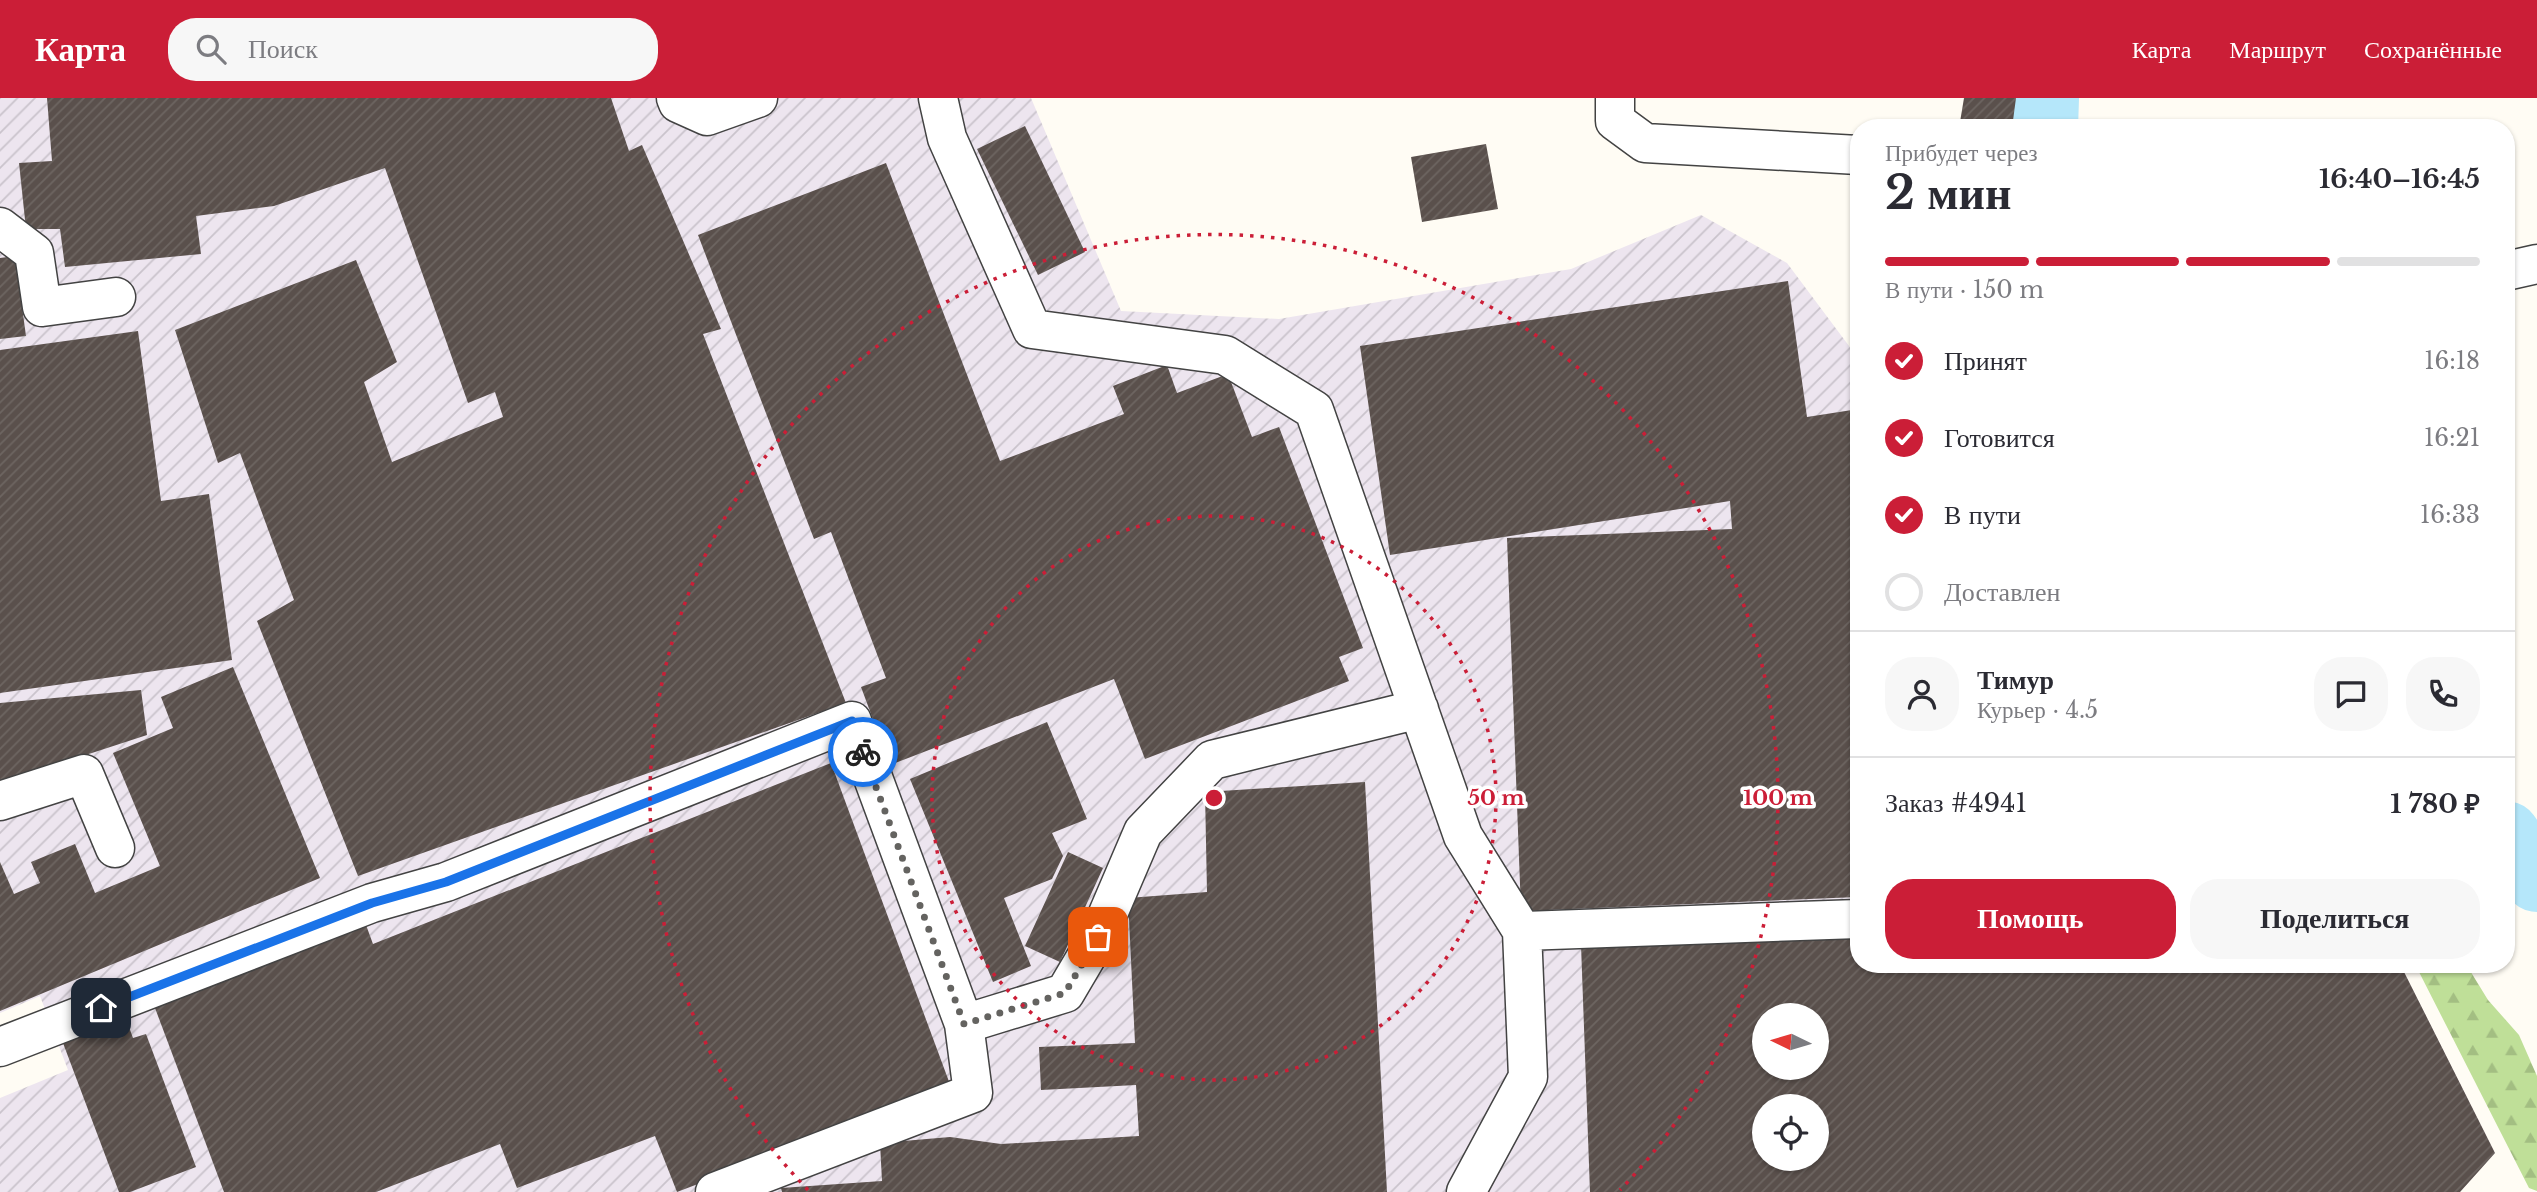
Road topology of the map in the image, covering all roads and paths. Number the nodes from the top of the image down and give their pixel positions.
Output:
1 (676, 98) edge
2 (758, 98) edge
3 (938, 98) edge
4 (1615, 98) edge
5 (1850, 155) edge
6 (0, 227) edge
7 (2537, 264) edge
8 (2515, 269) edge
9 (116, 296) dead end
10 (1419, 709) junction
11 (0, 801) edge
12 (115, 848) dead end
13 (1850, 919) edge
14 (1522, 931) junction
15 (964, 1024) junction
16 (0, 1047) edge
17 (715, 1192) edge
18 (1466, 1192) edge

1 - 2 lane
3 - 10 lane
4 - 5 lane
6 - 9 lane
7 - 8 lane
10 - 14 lane
10 - 15 lane
11 - 12 lane
13 - 14 lane
14 - 18 lane
15 - 16 lane
15 - 17 lane

